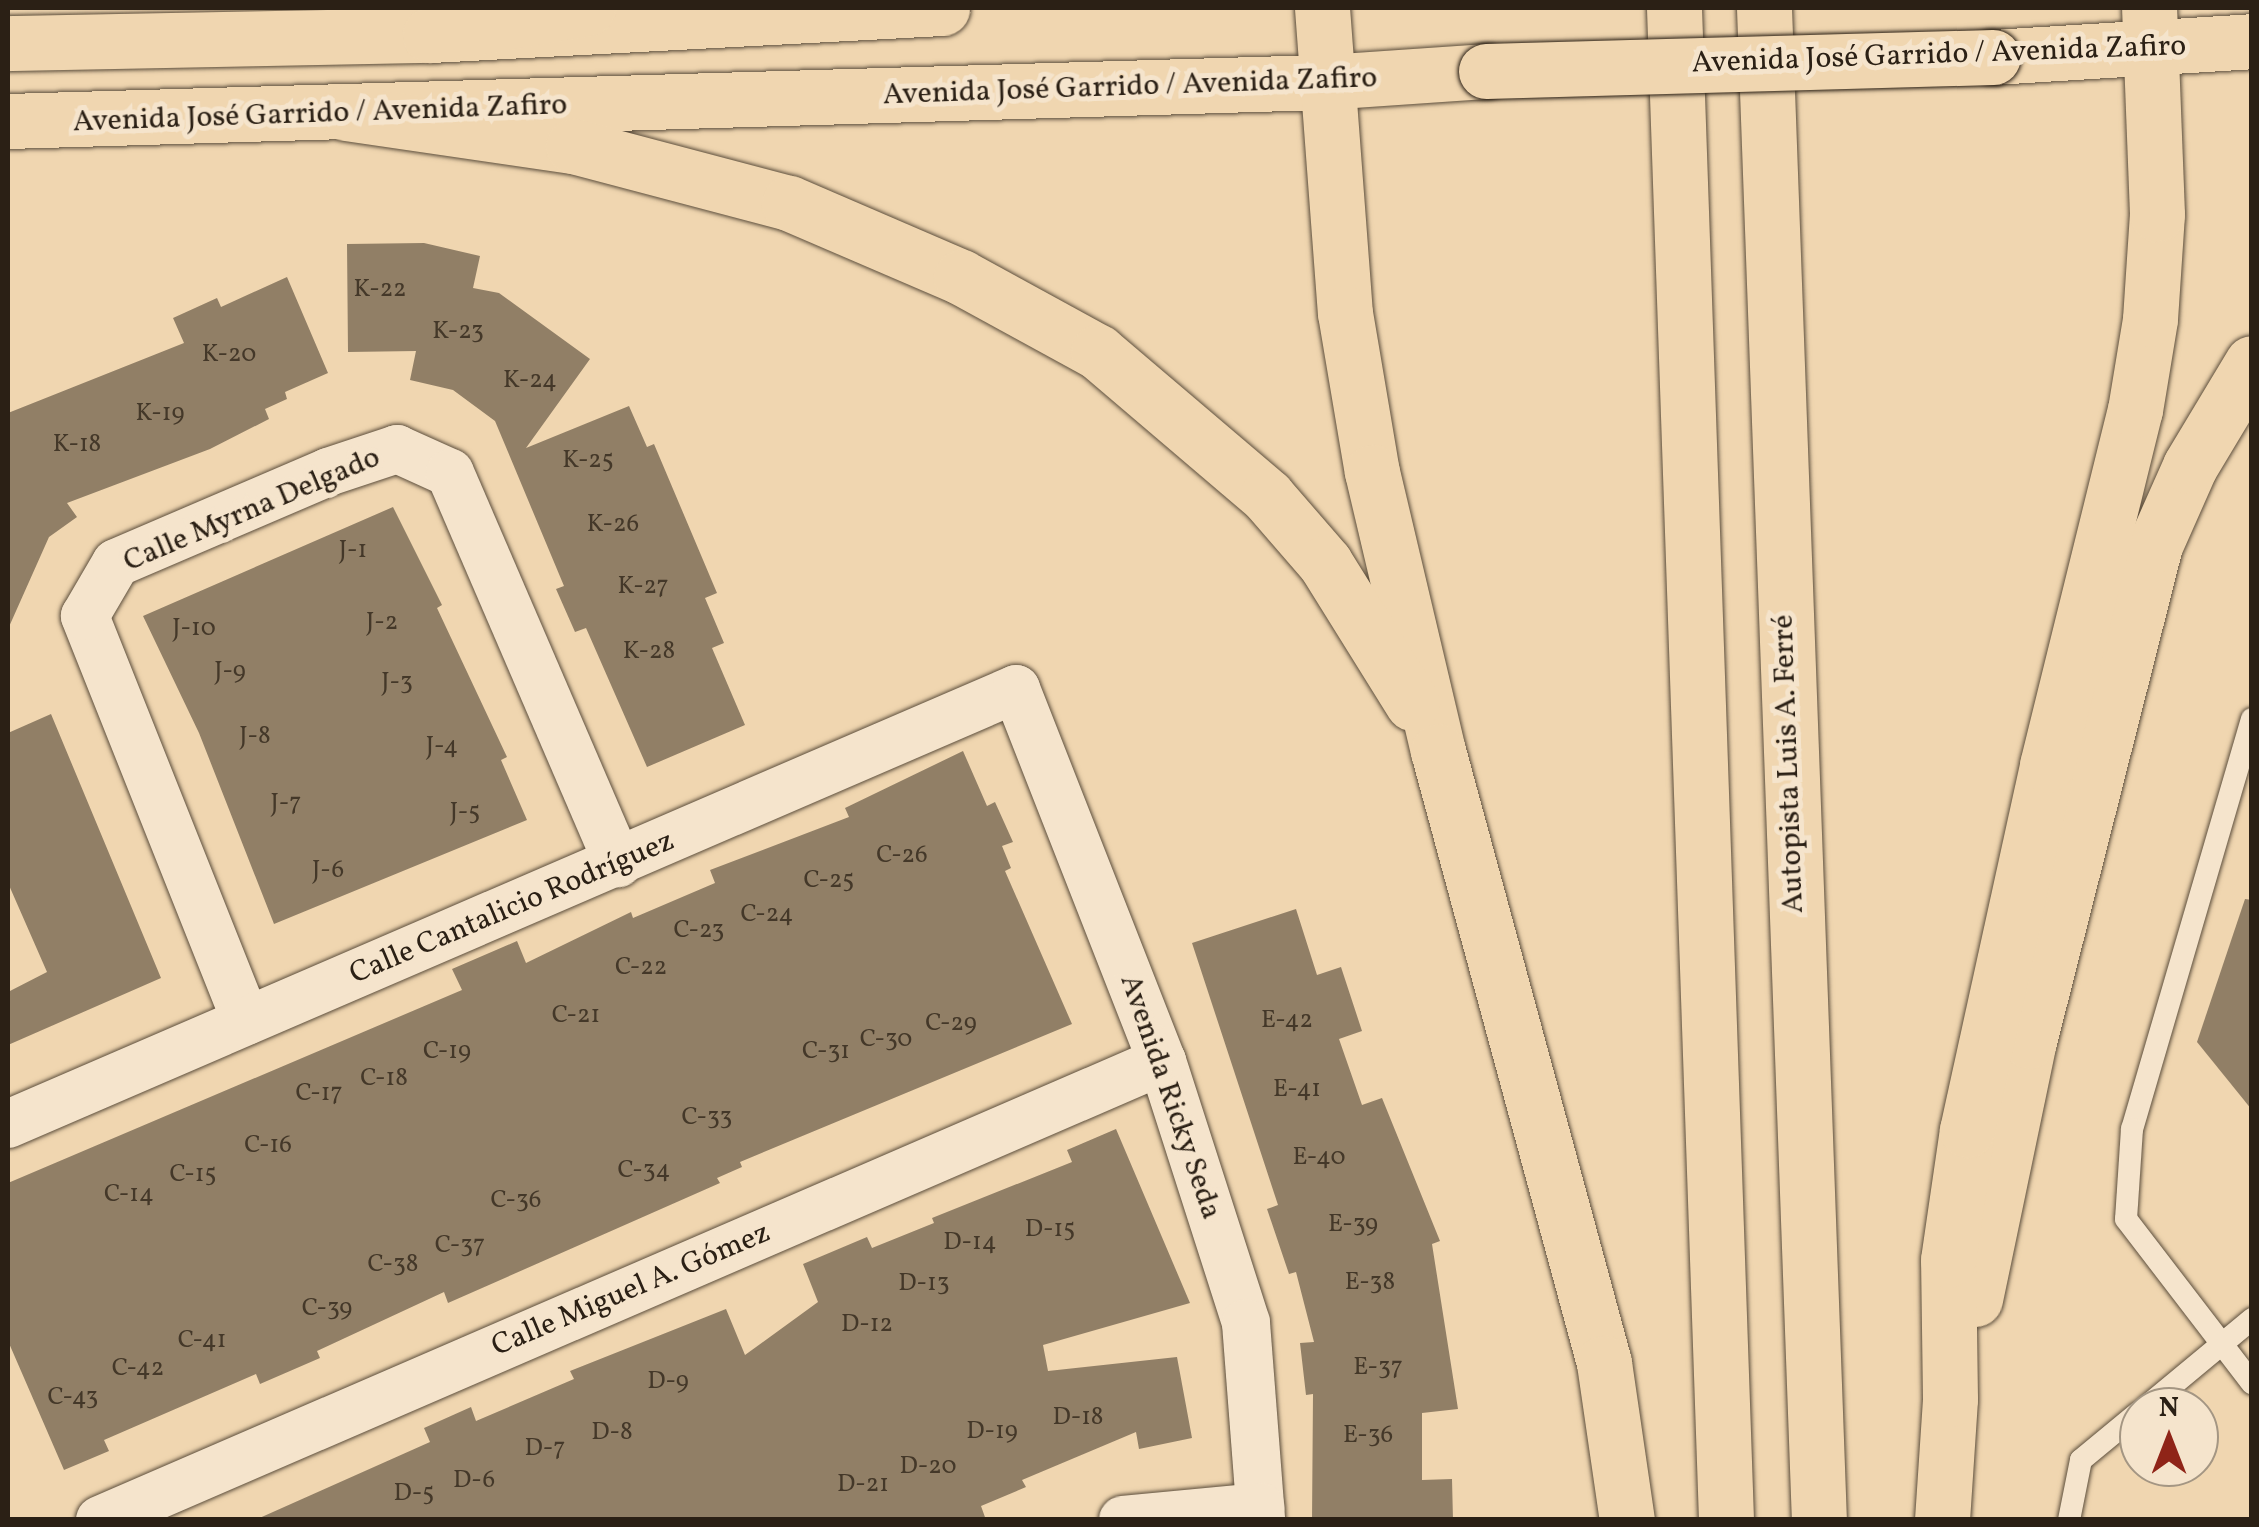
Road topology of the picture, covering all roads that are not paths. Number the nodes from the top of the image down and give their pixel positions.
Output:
1 (588, 8) edge
2 (942, 8) edge
3 (1322, 8) edge
4 (1674, 8) edge
5 (1764, 8) edge
6 (2148, 27) edge
7 (430, 35) junction
8 (2252, 41) edge
9 (8, 44) edge
10 (1326, 82) junction
11 (346, 114) junction
12 (8, 121) edge
13 (2252, 362) edge
14 (1016, 689) joint
15 (2252, 719) edge
16 (1438, 751) junction
17 (618, 863) junction
18 (246, 1021) junction
19 (1162, 1061) junction
20 (8, 1124) edge
21 (2252, 1319) edge
22 (2220, 1346) junction
23 (2252, 1383) edge
24 (2170, 1387) edge
25 (1950, 1398) junction
26 (2119, 1429) edge
27 (1260, 1514) edge
28 (100, 1520) edge
29 (1123, 1520) edge
30 (1628, 1520) edge
31 (1726, 1520) edge
32 (1819, 1520) edge
33 (1942, 1520) edge
34 (2069, 1520) edge

1 - 7 main road
2 - 7 main road
3 - 10 main road
4 - 31 main road
5 - 32 main road, Autopista Luis A. Ferré
6 - 8 main road, Avenida José Garrido / Avenida Zafiro
6 - 10 main road, Avenida José Garrido / Avenida Zafiro, bridge
6 - 25 main road
7 - 9 main road
10 - 11 main road, Avenida José Garrido / Avenida Zafiro
10 - 16 main road
11 - 12 main road, Avenida José Garrido / Avenida Zafiro
11 - 16 main road
13 - 25 main road
14 - 17 street, Calle Cantalicio Rodríguez
14 - 19 street, Avenida Ricky Seda
15 - 22 lane
16 - 30 main road
17 - 18 street, Calle Cantalicio Rodríguez
17 - 18 street, Calle Myrna Delgado
18 - 20 street, Calle Cantalicio Rodríguez
19 - 27 street, Avenida Ricky Seda
19 - 28 street, Calle Miguel A. Gómez
21 - 22 lane
22 - 23 lane
22 - 24 lane
25 - 33 main road
26 - 34 lane
27 - 29 street

